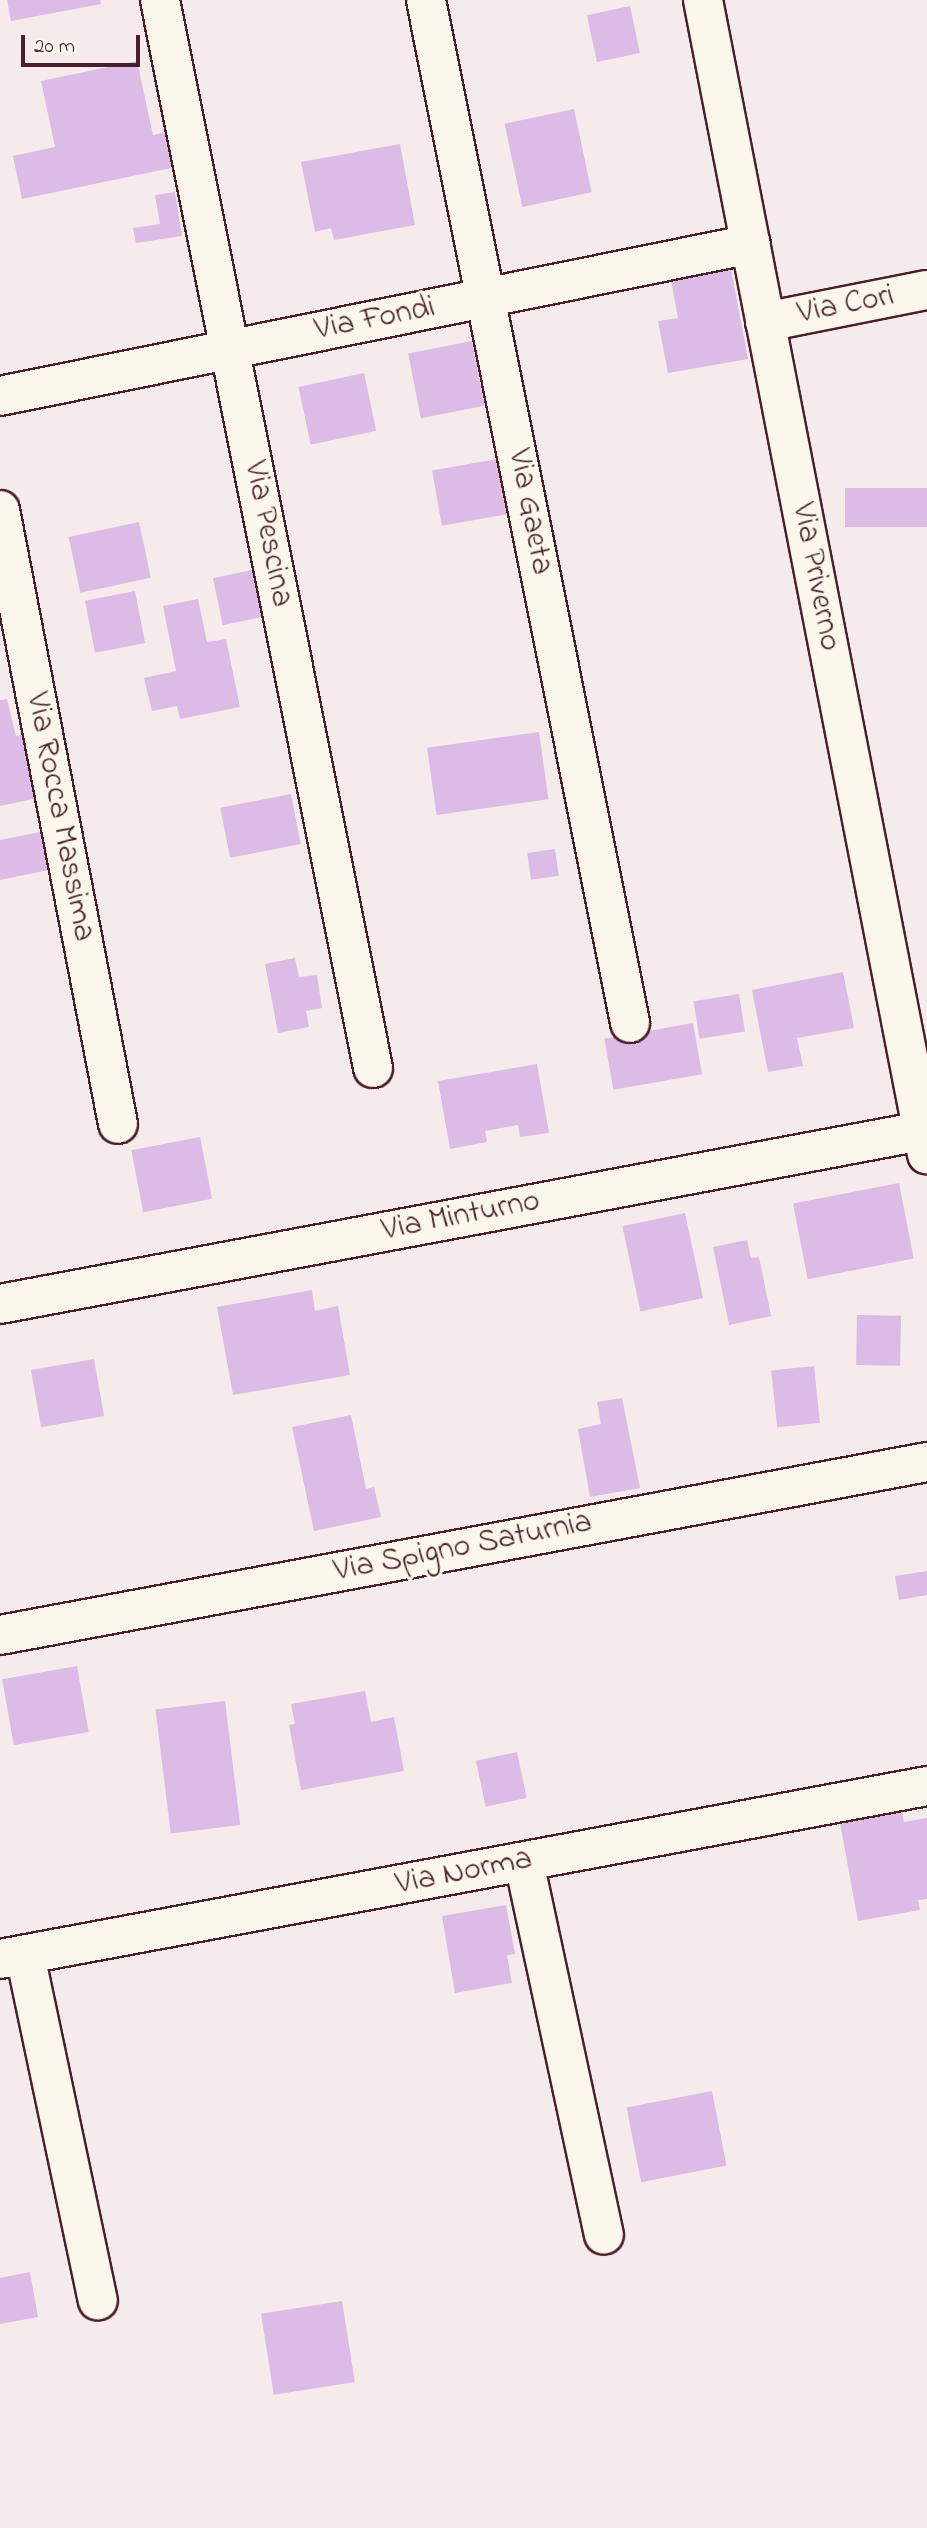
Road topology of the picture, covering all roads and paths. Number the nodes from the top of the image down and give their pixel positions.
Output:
1 (160, 0) edge
2 (426, 0) edge
3 (703, 0) edge
4 (751, 244) junction
5 (927, 290) edge
6 (486, 298) junction
7 (765, 322) junction
8 (230, 349) junction
9 (0, 396) edge
10 (0, 510) edge
11 (630, 1023) dead end
12 (373, 1068) dead end
13 (118, 1125) dead end
14 (925, 1138) edge
15 (0, 1304) edge
16 (927, 1462) edge
17 (0, 1635) edge
18 (927, 1786) edge
19 (524, 1862) junction
20 (12, 1957) edge
21 (604, 2235) dead end
22 (98, 2301) dead end

1 - 8 street, Via Pescina
2 - 6 street, Via Gaeta
3 - 4 street, Via Priverno
4 - 6 street, Via Fondi
4 - 7 street, Via Priverno
5 - 7 street, Via Cori
6 - 8 street, Via Fondi
6 - 11 street, Via Gaeta
7 - 14 street, Via Priverno
8 - 9 street, Via Fondi
8 - 12 street, Via Pescina
10 - 13 street, Via Rocca Massima
14 - 15 street, Via Minturno
16 - 17 street, Via Spigno Saturnia
18 - 19 street, Via Norma
19 - 20 street, Via Norma
19 - 21 street
20 - 22 street

